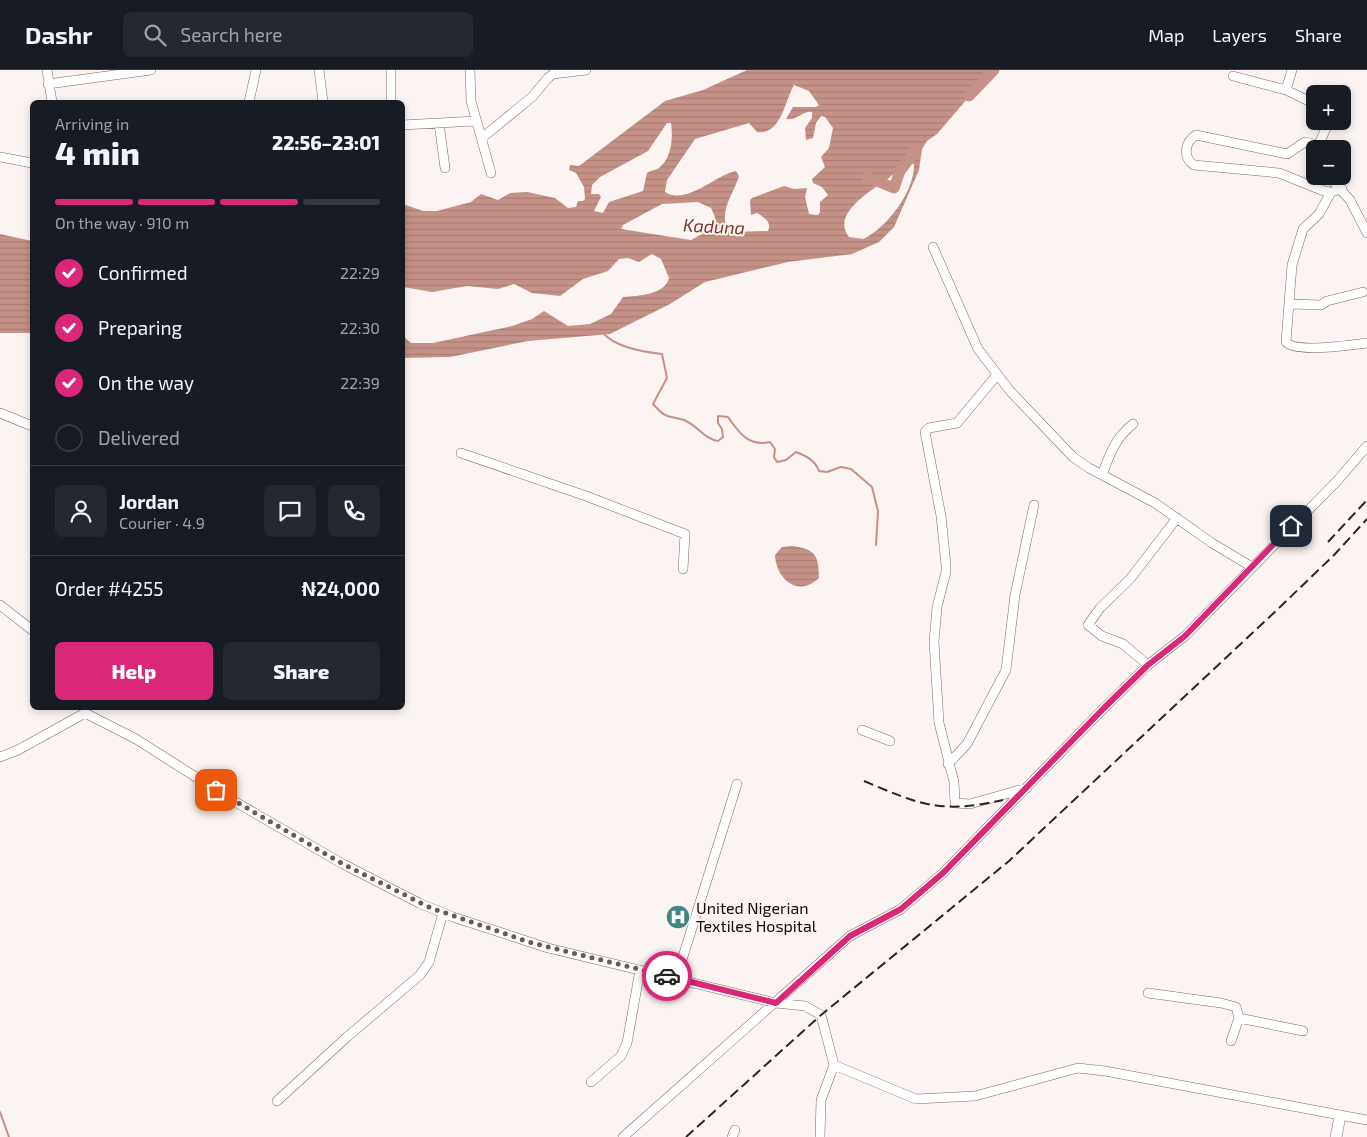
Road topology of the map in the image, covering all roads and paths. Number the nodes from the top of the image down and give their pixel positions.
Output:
1 (47, 70) edge
2 (151, 70) edge
3 (256, 70) edge
4 (319, 70) edge
5 (391, 70) edge
6 (470, 70) edge
7 (586, 70) edge
8 (1292, 70) edge
9 (548, 74) edge
10 (1233, 76) dead end
11 (48, 84) junction
12 (1286, 90) junction
13 (52, 100) edge
14 (249, 100) edge
15 (323, 100) edge
16 (391, 100) edge
17 (1306, 100) edge
18 (476, 121) junction
19 (439, 123) junction
20 (405, 125) edge
21 (482, 138) junction
22 (1306, 142) edge
23 (0, 157) edge
24 (30, 163) edge
25 (445, 168) dead end
26 (491, 173) dead end
27 (1306, 182) edge
28 (1313, 185) edge
29 (1338, 185) edge
30 (1342, 189) junction
31 (1332, 192) junction
32 (1367, 233) edge
33 (933, 247) dead end
34 (1363, 292) dead end
35 (1290, 302) junction
36 (1367, 343) edge
37 (997, 375) junction
38 (0, 413) edge
39 (1133, 424) dead end
40 (30, 425) edge
41 (1367, 446) edge
42 (461, 453) dead end
43 (1102, 475) junction
44 (1034, 505) dead end
45 (1176, 518) junction
46 (1252, 567) junction
47 (683, 569) dead end
48 (0, 605) edge
49 (30, 628) edge
50 (1148, 665) junction
51 (84, 710) edge
52 (862, 730) dead end
53 (890, 741) dead end
54 (0, 757) edge
55 (948, 764) junction
56 (737, 784) dead end
57 (1027, 788) junction
58 (443, 913) junction
59 (640, 970) junction
60 (676, 978) junction
61 (1148, 993) dead end
62 (776, 1003) junction
63 (1239, 1018) junction
64 (1303, 1031) dead end
65 (1231, 1041) dead end
66 (834, 1065) junction
67 (591, 1082) dead end
68 (278, 1101) dead end
69 (1340, 1116) junction
70 (1367, 1120) edge
71 (623, 1137) edge
72 (820, 1137) edge
73 (1336, 1137) edge

1 - 11 street
2 - 11 street
3 - 14 street
4 - 15 street
5 - 16 street
6 - 18 street
7 - 9 street
8 - 12 street
9 - 21 street
10 - 12 street
11 - 13 street
12 - 17 street
18 - 19 street
18 - 21 street
19 - 20 street
19 - 25 street
21 - 26 street
22 - 27 street
23 - 24 street
28 - 31 street
29 - 30 street
30 - 31 street
30 - 32 street
31 - 35 street
33 - 37 street
34 - 35 street
35 - 36 street
37 - 43 street
37 - 55 street
38 - 40 street
39 - 43 street
41 - 46 street
42 - 47 street
43 - 45 street
44 - 55 street
45 - 46 street
45 - 50 street
46 - 50 street
48 - 49 street
50 - 57 street
51 - 54 street
51 - 58 street
52 - 53 street
55 - 57 street
56 - 60 street
57 - 62 street
58 - 59 street
58 - 68 street
59 - 60 street
59 - 67 street
60 - 62 street
61 - 63 street
62 - 66 street
62 - 71 street
63 - 64 street
63 - 65 street
66 - 69 street
66 - 72 street
69 - 70 street
69 - 73 main road

